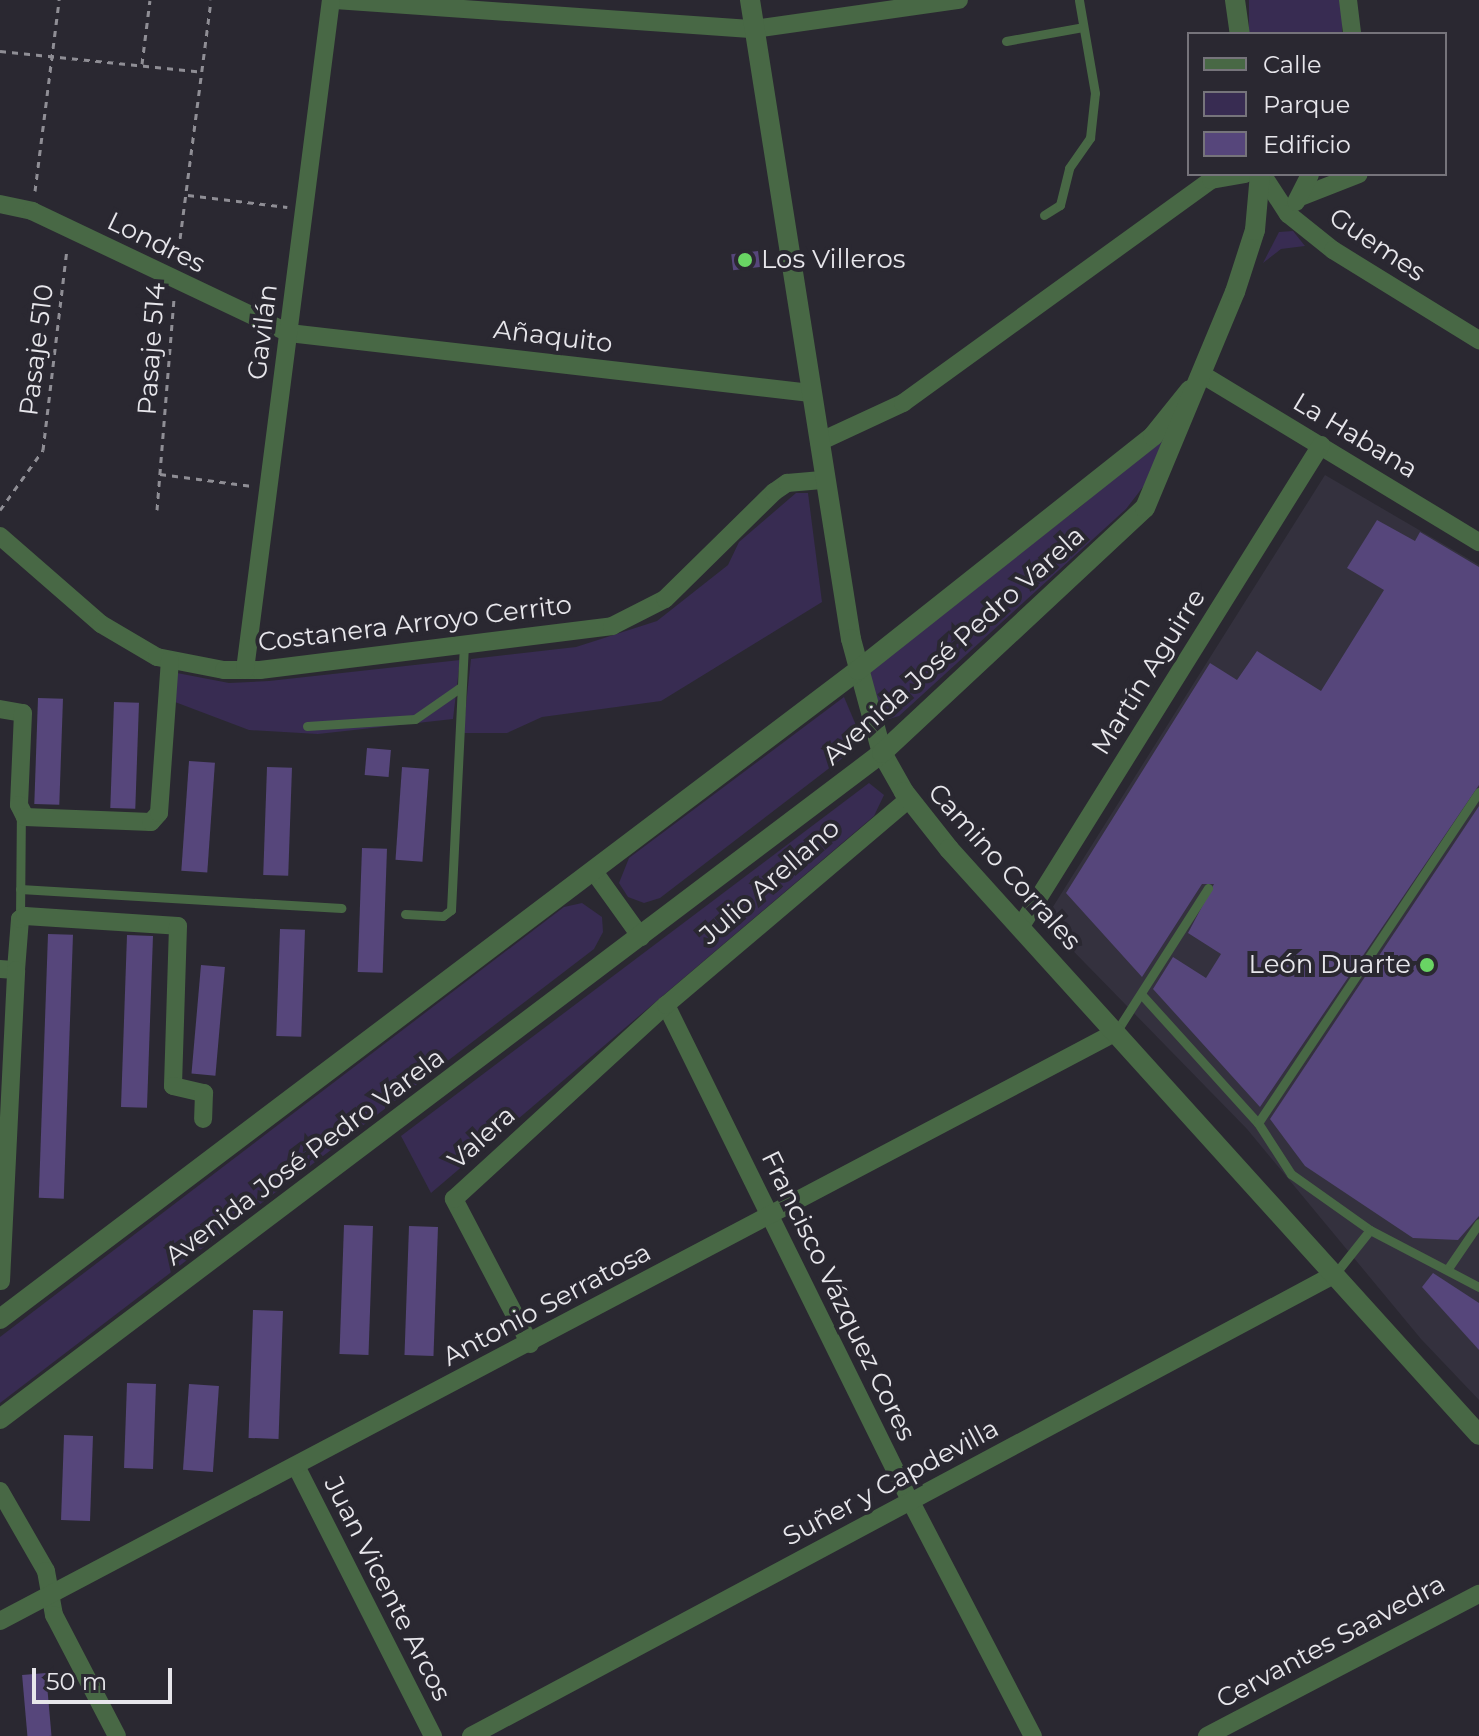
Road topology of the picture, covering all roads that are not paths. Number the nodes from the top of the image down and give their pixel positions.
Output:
1 (333, 0) edge
2 (750, 0) edge
3 (959, 0) edge
4 (1079, 0) edge
5 (1235, 0) edge
6 (1348, 0) edge
7 (1083, 27) junction
8 (754, 29) junction
9 (1240, 32) edge
10 (1352, 32) edge
11 (1006, 41) dead end
12 (1234, 176) edge
13 (1261, 176) edge
14 (1262, 176) edge
15 (1309, 176) edge
16 (1354, 176) edge
17 (1300, 197) junction
18 (0, 204) edge
19 (1288, 214) junction
20 (1044, 215) dead end
21 (289, 333) junction
22 (1479, 340) edge
23 (1203, 375) junction
24 (811, 393) junction
25 (819, 442) junction
26 (1321, 445) junction
27 (825, 480) junction
28 (0, 536) edge
29 (1479, 542) edge
30 (464, 644) junction
31 (170, 660) junction
32 (245, 670) junction
33 (858, 670) junction
34 (461, 687) junction
35 (0, 709) edge
36 (307, 726) dead end
37 (882, 753) junction
38 (1479, 792) edge
39 (909, 799) junction
40 (21, 814) junction
41 (595, 873) junction
42 (1208, 888) dead end
43 (20, 889) junction
44 (341, 908) dead end
45 (405, 914) dead end
46 (20, 919) junction
47 (1021, 926) junction
48 (641, 937) junction
49 (8, 969) edge
50 (1141, 994) junction
51 (666, 1005) junction
52 (1116, 1032) junction
53 (203, 1119) dead end
54 (1258, 1123) junction
55 (4, 1164) edge
56 (771, 1217) junction
57 (1479, 1223) edge
58 (1370, 1230) junction
59 (2, 1239) edge
60 (1449, 1267) junction
61 (1335, 1274) junction
62 (1, 1281) edge
63 (1479, 1287) edge
64 (0, 1319) edge
65 (530, 1344) junction
66 (0, 1419) edge
67 (1479, 1435) edge
68 (296, 1466) junction
69 (0, 1491) edge
70 (911, 1502) junction
71 (50, 1594) junction
72 (1479, 1594) edge
73 (0, 1621) edge
74 (117, 1736) edge
75 (433, 1736) edge
76 (471, 1736) edge
77 (1033, 1736) edge
78 (1207, 1736) edge

1 - 8 street
1 - 21 street, Gavilán
2 - 8 street, Camino Corrales
3 - 8 street
4 - 7 lane
5 - 9 street
6 - 10 street
7 - 11 lane
7 - 20 lane
8 - 24 street, Camino Corrales
12 - 25 street
13 - 23 street, Avenida José Pedro Varela
14 - 19 street, Guemes
15 - 17 street
16 - 17 street
17 - 19 street
18 - 21 street, Londres
19 - 22 street, Guemes
21 - 24 street, Añaquito
21 - 32 street, Gavilán
23 - 26 street, La Habana
23 - 33 street, Avenida José Pedro Varela
23 - 37 street, Avenida José Pedro Varela
24 - 25 street, Camino Corrales
25 - 27 street, Camino Corrales
26 - 29 street, La Habana
26 - 47 street, Martín Aguirre
27 - 30 street, Costanera Arroyo Cerrito
27 - 33 street, Camino Corrales
28 - 31 street, Costanera Arroyo Cerrito
30 - 32 street, Costanera Arroyo Cerrito
30 - 34 lane
31 - 32 street, Costanera Arroyo Cerrito
31 - 40 street
33 - 37 street, Camino Corrales
33 - 41 street, Avenida José Pedro Varela
34 - 36 lane
34 - 45 lane
35 - 40 street
37 - 39 street, Camino Corrales
37 - 48 street, Avenida José Pedro Varela
38 - 54 lane
39 - 47 street, Camino Corrales
39 - 51 street, Julio Arellano
40 - 43 lane
41 - 48 street
41 - 64 street, Avenida José Pedro Varela
42 - 50 lane
43 - 44 lane
43 - 46 lane
46 - 49 street
46 - 53 street
47 - 52 street, Camino Corrales
48 - 66 street, Avenida José Pedro Varela
49 - 55 street
50 - 52 lane
50 - 54 lane
51 - 56 street, Francisco Vázquez Cores
51 - 65 street, Valera
52 - 56 street, Antonio Serratosa
52 - 61 street, Camino Corrales
54 - 58 lane
55 - 59 street
56 - 65 street, Antonio Serratosa
56 - 70 street, Francisco Vázquez Cores
57 - 60 lane
58 - 60 lane
58 - 61 lane
59 - 62 street
60 - 63 lane
61 - 67 street, Camino Corrales
61 - 70 street, Suñer y Capdevilla
65 - 68 street, Antonio Serratosa
68 - 71 street, Antonio Serratosa
68 - 75 street, Juan Vicente Arcos
69 - 71 street
70 - 76 street, Suñer y Capdevilla
70 - 77 street, Francisco Vázquez Cores
71 - 73 street, Antonio Serratosa
71 - 74 street
72 - 78 street, Cervantes Saavedra

